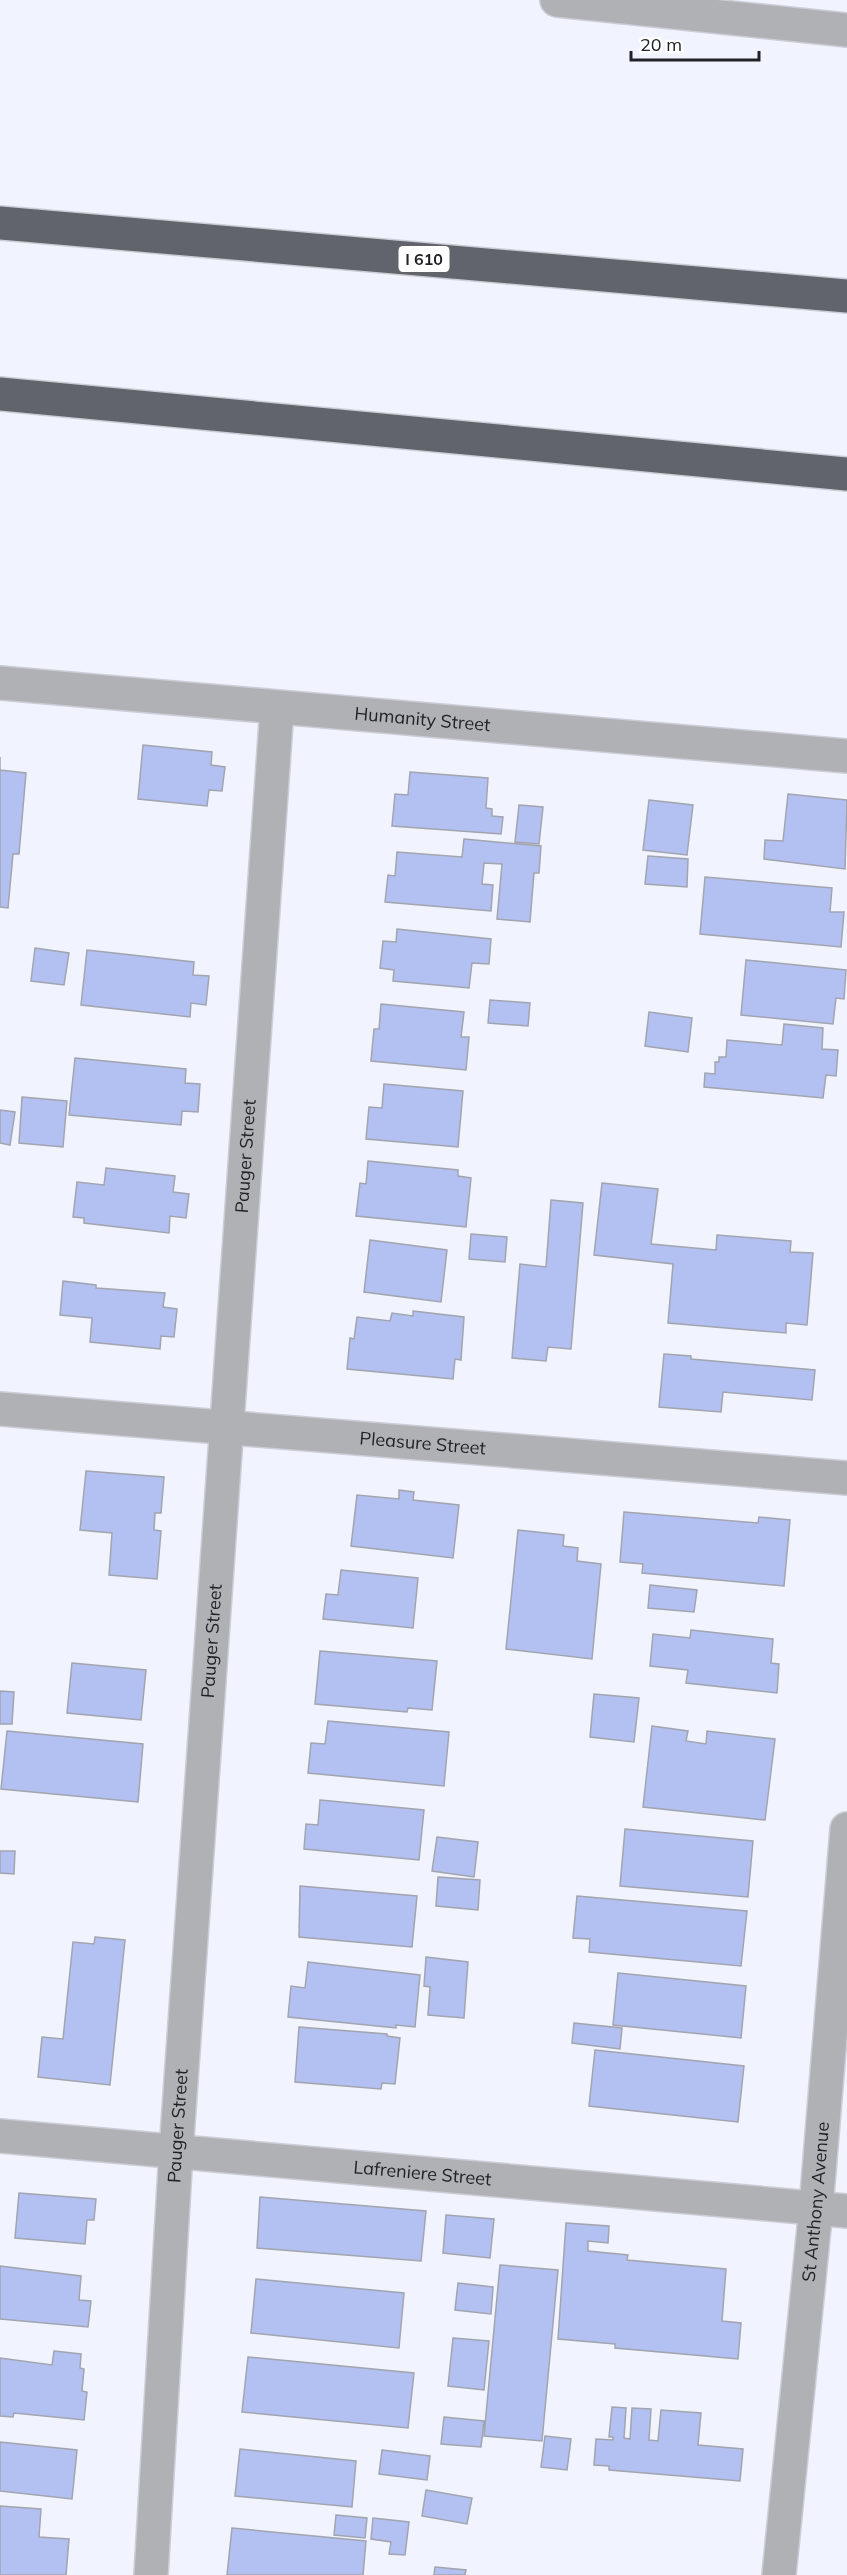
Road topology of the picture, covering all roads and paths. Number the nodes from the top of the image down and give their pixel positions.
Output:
1 (557, 0) edge
2 (847, 30) edge
3 (0, 223) edge
4 (847, 296) edge
5 (0, 394) edge
6 (90, 402) junction
7 (0, 404) edge
8 (847, 474) edge
9 (0, 683) edge
10 (277, 708) junction
11 (847, 756) edge
12 (0, 1409) edge
13 (227, 1426) junction
14 (847, 1478) edge
15 (847, 1829) edge
16 (0, 2136) edge
17 (176, 2152) junction
18 (832, 2210) edge
19 (151, 2575) edge
20 (779, 2575) edge

1 - 2 street
3 - 4 highway, I 610
5 - 6 highway
6 - 7 highway
6 - 8 highway
9 - 10 street, Humanity Street
10 - 11 street, Humanity Street
10 - 13 street, Pauger Street
12 - 13 street, Pleasure Street
13 - 14 street, Pleasure Street
13 - 17 street, Pauger Street
15 - 18 street, St Anthony Avenue
16 - 17 street, Lafreniere Street
17 - 18 street, Lafreniere Street
17 - 19 street, Pauger Street
18 - 20 street, St Anthony Avenue

